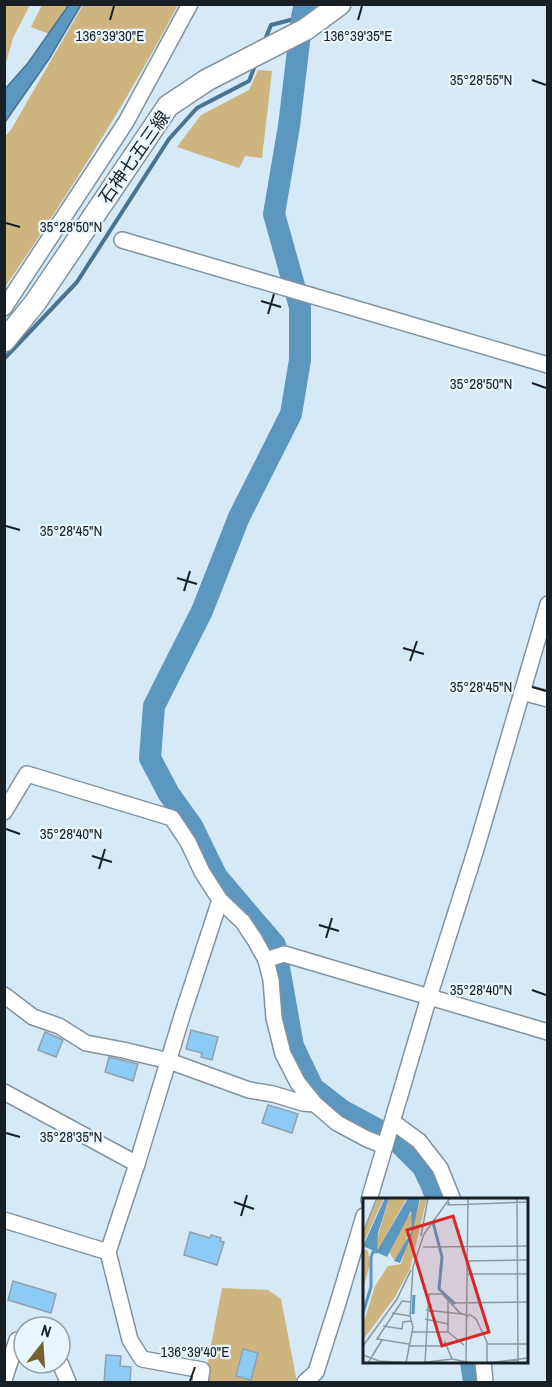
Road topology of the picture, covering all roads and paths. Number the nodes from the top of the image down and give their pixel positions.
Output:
1 (190, 4) edge
2 (340, 4) edge
3 (122, 240) dead end
4 (4, 308) edge
5 (4, 341) edge
6 (548, 365) edge
7 (548, 604) edge
8 (522, 692) junction
9 (548, 699) edge
10 (4, 812) edge
11 (220, 900) junction
12 (273, 958) junction
13 (4, 995) edge
14 (429, 998) junction
15 (548, 1032) edge
16 (169, 1061) junction
17 (4, 1092) edge
18 (315, 1104) junction
19 (393, 1122) junction
20 (385, 1146) junction
21 (137, 1164) junction
22 (370, 1198) edge
23 (452, 1198) edge
24 (363, 1218) edge
25 (4, 1220) edge
26 (108, 1252) junction
27 (12, 1355) edge
28 (483, 1363) edge
29 (4, 1380) edge
30 (200, 1383) edge
31 (305, 1383) edge
32 (485, 1383) edge

1 - 4 street
2 - 5 main road, 石神七五三線
3 - 6 street
7 - 8 street
8 - 9 street
8 - 14 street
10 - 11 street
11 - 12 street
11 - 16 street
12 - 14 street
12 - 18 street
13 - 16 street
14 - 15 street
14 - 19 street
16 - 18 street
16 - 21 street
17 - 21 street
18 - 20 street
19 - 20 street
19 - 23 street
20 - 22 street
21 - 26 street
24 - 31 street
25 - 26 street
26 - 30 street
27 - 29 street
28 - 32 street

